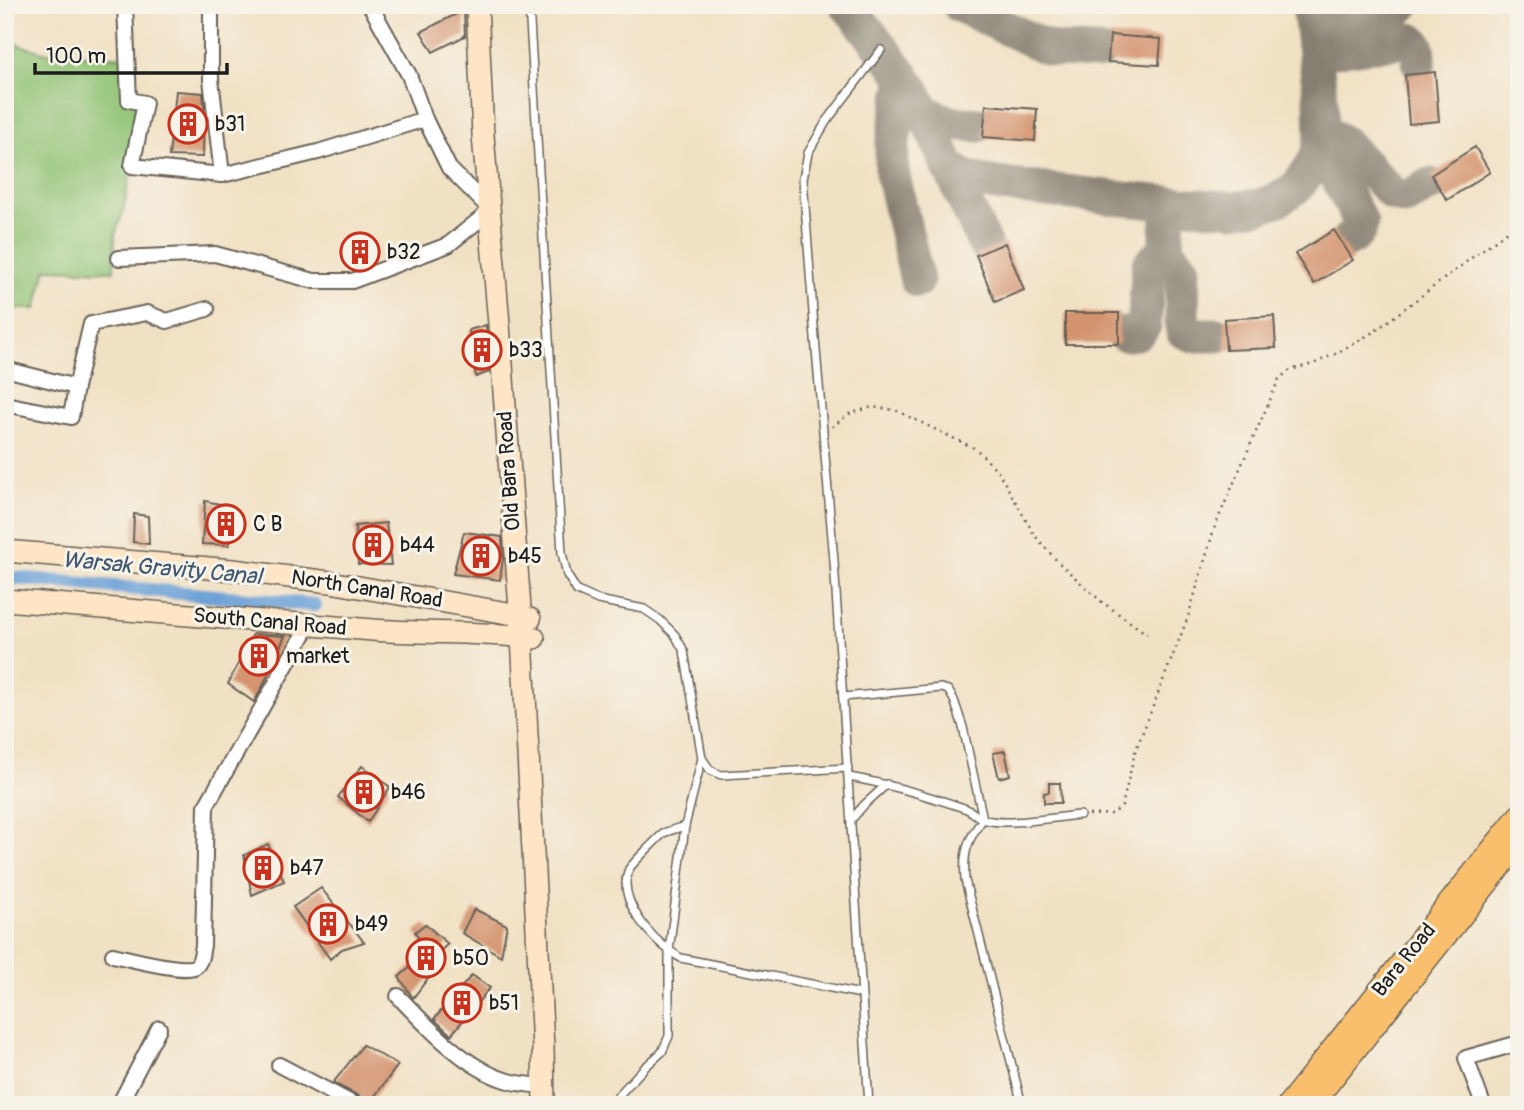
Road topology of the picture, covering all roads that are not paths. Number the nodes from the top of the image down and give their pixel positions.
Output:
1 (125, 5) edge
2 (211, 5) edge
3 (370, 5) edge
4 (477, 5) edge
5 (488, 5) edge
6 (529, 5) edge
7 (881, 50) dead end
8 (425, 120) junction
9 (222, 175) junction
10 (489, 210) junction
11 (119, 258) dead end
12 (208, 309) dead end
13 (505, 324) junction
14 (5, 369) edge
15 (76, 387) junction
16 (5, 404) edge
17 (5, 551) edge
18 (414, 596) junction
19 (5, 600) edge
20 (309, 625) junction
21 (527, 627) junction
22 (410, 633) junction
23 (843, 697) junction
24 (702, 758) junction
25 (849, 772) junction
26 (887, 785) junction
27 (1080, 814) road end
28 (1519, 817) edge
29 (984, 819) junction
30 (851, 820) junction
31 (685, 826) junction
32 (1519, 842) edge
33 (669, 951) junction
34 (113, 955) dead end
35 (861, 994) junction
36 (398, 996) dead end
37 (159, 1028) dead end
38 (1351, 1040) junction
39 (1519, 1043) edge
40 (279, 1065) dead end
41 (547, 1099) edge
42 (119, 1105) edge
43 (355, 1105) edge
44 (615, 1105) edge
45 (869, 1105) edge
46 (1022, 1105) edge
47 (1289, 1105) edge
48 (1310, 1105) edge
49 (1483, 1105) edge

1 - 9 street
2 - 9 street
3 - 8 street
4 - 10 main road, Old Bara Road
5 - 13 main road
6 - 24 lane
7 - 23 lane
8 - 9 street
8 - 10 street
10 - 11 street
10 - 13 main road, Old Bara Road
12 - 15 street
13 - 21 main road, Old Bara Road
14 - 15 street
15 - 16 street
17 - 18 main road, North Canal Road
18 - 21 main road, North Canal Road
18 - 22 main road
19 - 20 main road, South Canal Road
20 - 22 main road, South Canal Road
20 - 34 street
21 - 22 main road, South Canal Road
21 - 41 main road, Old Bara Road
23 - 25 lane
23 - 29 lane
24 - 25 lane
24 - 31 lane
25 - 26 lane
25 - 30 lane
26 - 29 lane
26 - 30 lane
27 - 29 lane
28 - 38 main road, Bara Road
29 - 46 lane
30 - 35 lane
31 - 33 lane
31 - 33 lane
32 - 38 main road
33 - 35 lane
33 - 44 lane
35 - 45 lane
36 - 41 street
37 - 42 street
38 - 47 main road, Bara Road
38 - 48 main road
39 - 49 street
40 - 43 street

